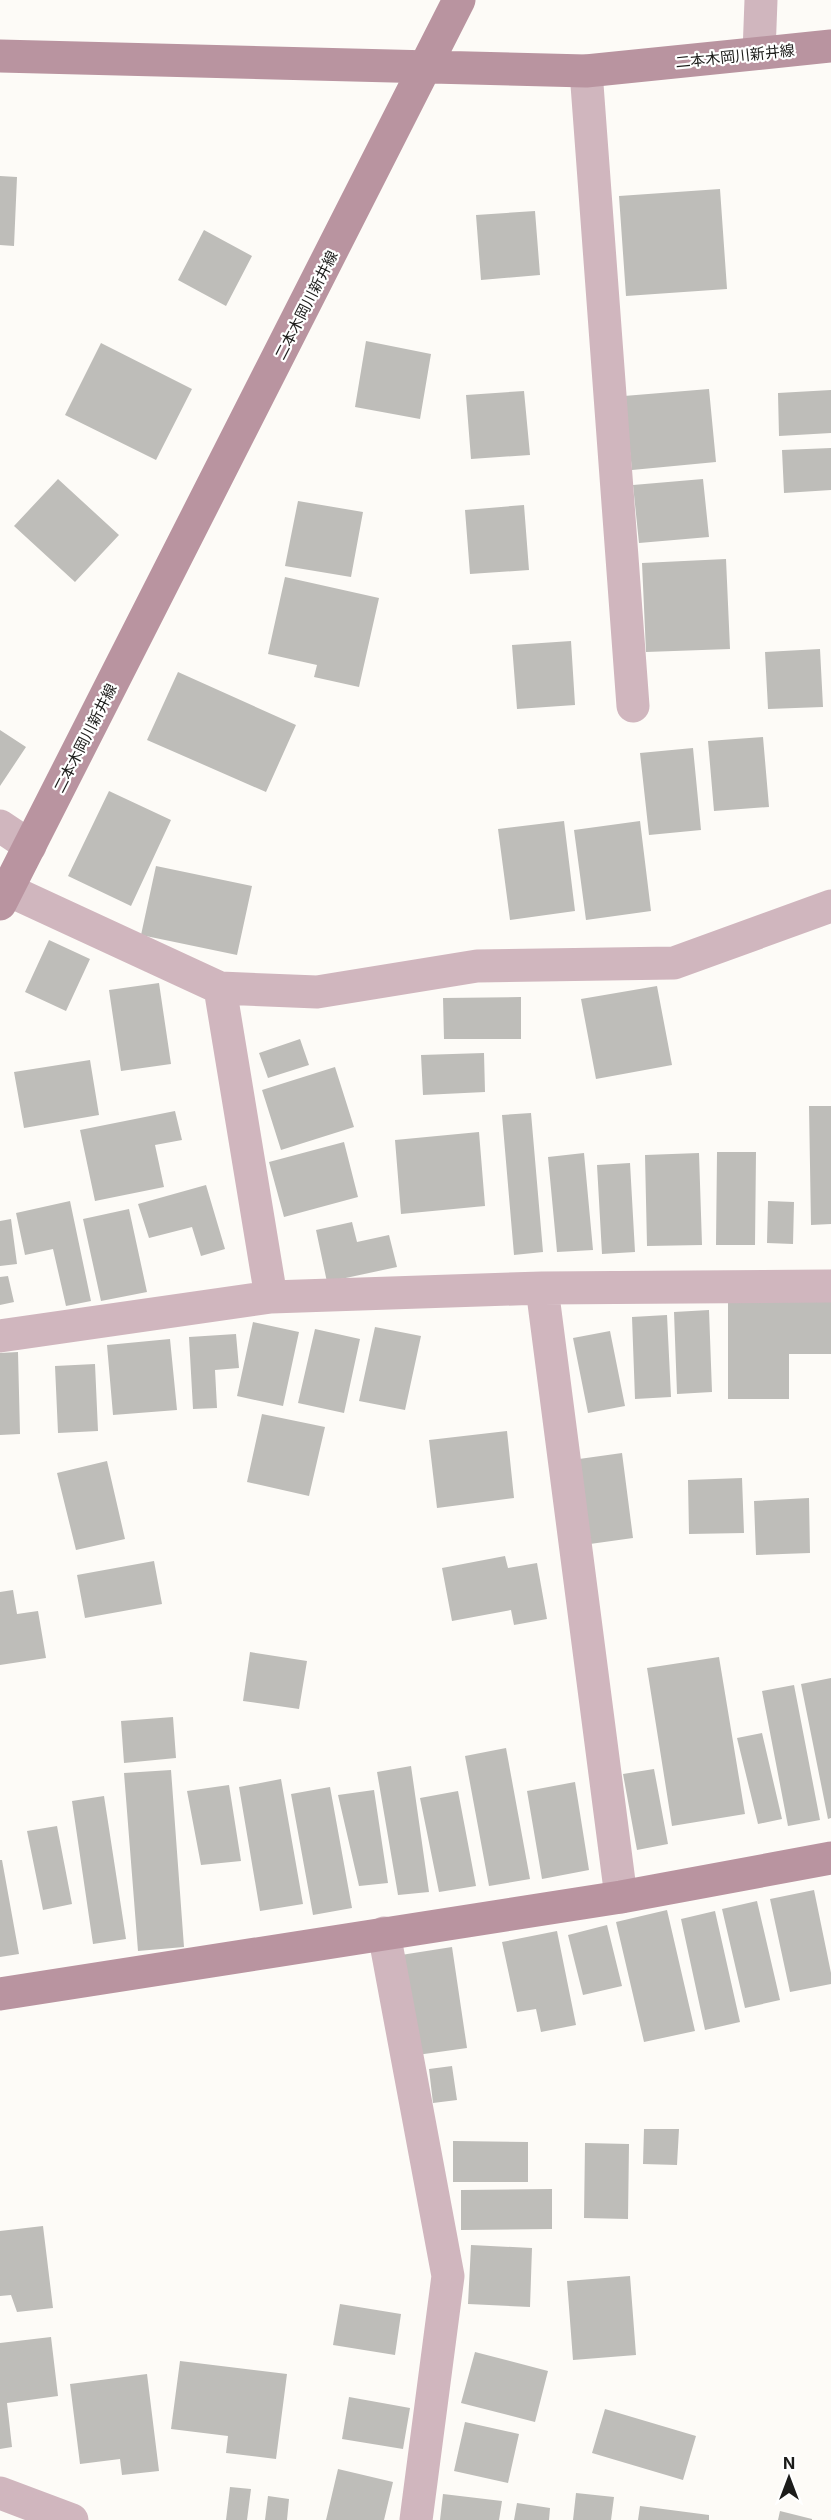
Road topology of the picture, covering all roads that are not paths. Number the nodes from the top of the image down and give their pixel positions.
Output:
1 (459, 0) edge
2 (761, 0) edge
3 (831, 46) edge
4 (759, 53) junction
5 (0, 56) edge
6 (428, 66) junction
7 (586, 71) junction
8 (633, 706) dead end
9 (0, 826) edge
10 (30, 846) junction
11 (4, 897) edge
12 (831, 906) edge
13 (220, 988) junction
14 (831, 1286) edge
15 (542, 1288) junction
16 (271, 1297) junction
17 (0, 1336) edge
18 (831, 1858) edge
19 (621, 1897) junction
20 (384, 1933) junction
21 (0, 1994) edge
22 (0, 2493) edge
23 (72, 2520) edge
24 (416, 2520) edge

1 - 6 street
2 - 4 street
3 - 4 street, 二本木岡川新井線
4 - 7 street, 二本木岡川新井線
5 - 6 street
6 - 7 street, 二本木岡川新井線
6 - 10 street, 二本木岡川新井線
7 - 8 street
9 - 10 street
10 - 11 street, 二本木岡川新井線
11 - 13 street
12 - 13 street
13 - 16 street
14 - 15 street
15 - 16 street
15 - 19 street
16 - 17 street
18 - 19 street
19 - 20 street
20 - 21 street
20 - 24 street
22 - 23 street

